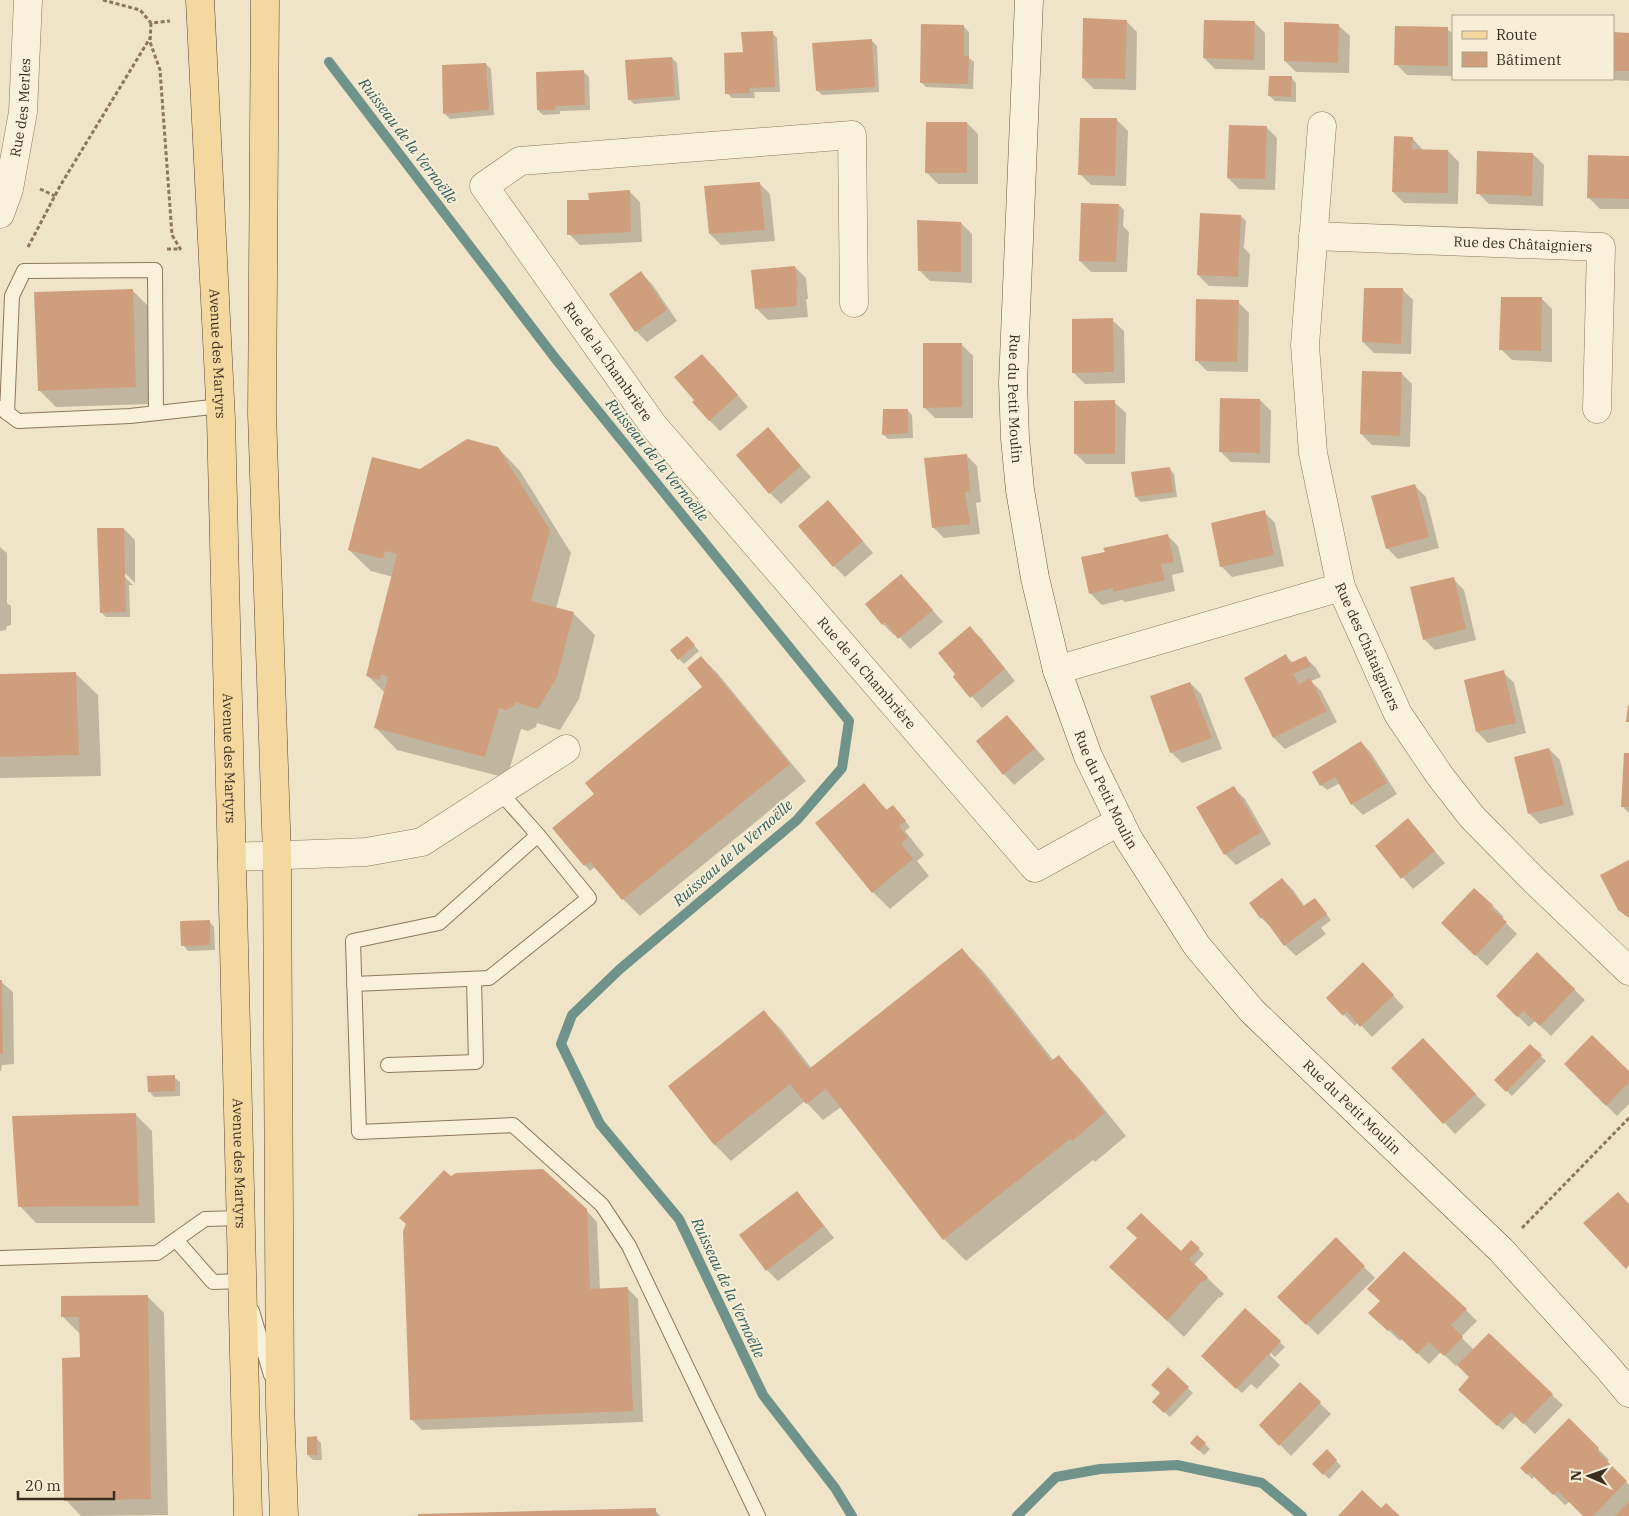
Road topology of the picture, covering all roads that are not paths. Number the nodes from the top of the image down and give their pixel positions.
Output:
1 (28, 0) edge
2 (265, 0) edge
3 (1028, 0) edge
4 (189, 8) edge
5 (1322, 126) dead end
6 (0, 214) edge
7 (1313, 236) junction
8 (854, 302) dead end
9 (221, 406) junction
10 (1597, 409) dead end
11 (3, 410) edge
12 (156, 413) junction
13 (1341, 587) junction
14 (1057, 670) junction
15 (566, 749) dead end
16 (500, 792) junction
17 (1120, 821) junction
18 (538, 835) junction
19 (277, 856) junction
20 (232, 857) junction
21 (1629, 970) edge
22 (474, 979) junction
23 (354, 984) junction
24 (388, 1065) dead end
25 (241, 1218) junction
26 (176, 1240) junction
27 (0, 1258) edge
28 (242, 1281) junction
29 (1629, 1393) edge
30 (280, 1404) junction
31 (248, 1516) edge
32 (284, 1516) edge
33 (758, 1516) edge

1 - 6 street, Rue des Merles
2 - 19 main road
3 - 14 street, Rue du Petit Moulin
4 - 9 main road, Avenue des Martyrs
5 - 7 street, Rue des Châtaigniers
7 - 10 street, Rue des Châtaigniers
7 - 13 street, Rue des Châtaigniers
8 - 17 street, Rue de la Chambrière
9 - 12 lane
9 - 20 main road, Avenue des Martyrs
11 - 12 lane
11 - 12 lane
13 - 14 street
13 - 21 street, Rue des Châtaigniers
14 - 17 street, Rue du Petit Moulin
15 - 16 street
16 - 18 lane
16 - 19 street
17 - 29 street, Rue du Petit Moulin
18 - 22 lane
18 - 23 lane
19 - 20 street
19 - 30 main road
20 - 25 main road, Avenue des Martyrs
22 - 23 lane
22 - 24 lane
23 - 33 lane
25 - 26 lane
25 - 28 main road, Avenue des Martyrs
26 - 27 lane
26 - 28 lane
28 - 30 lane
28 - 31 main road, Avenue des Martyrs
30 - 32 main road

